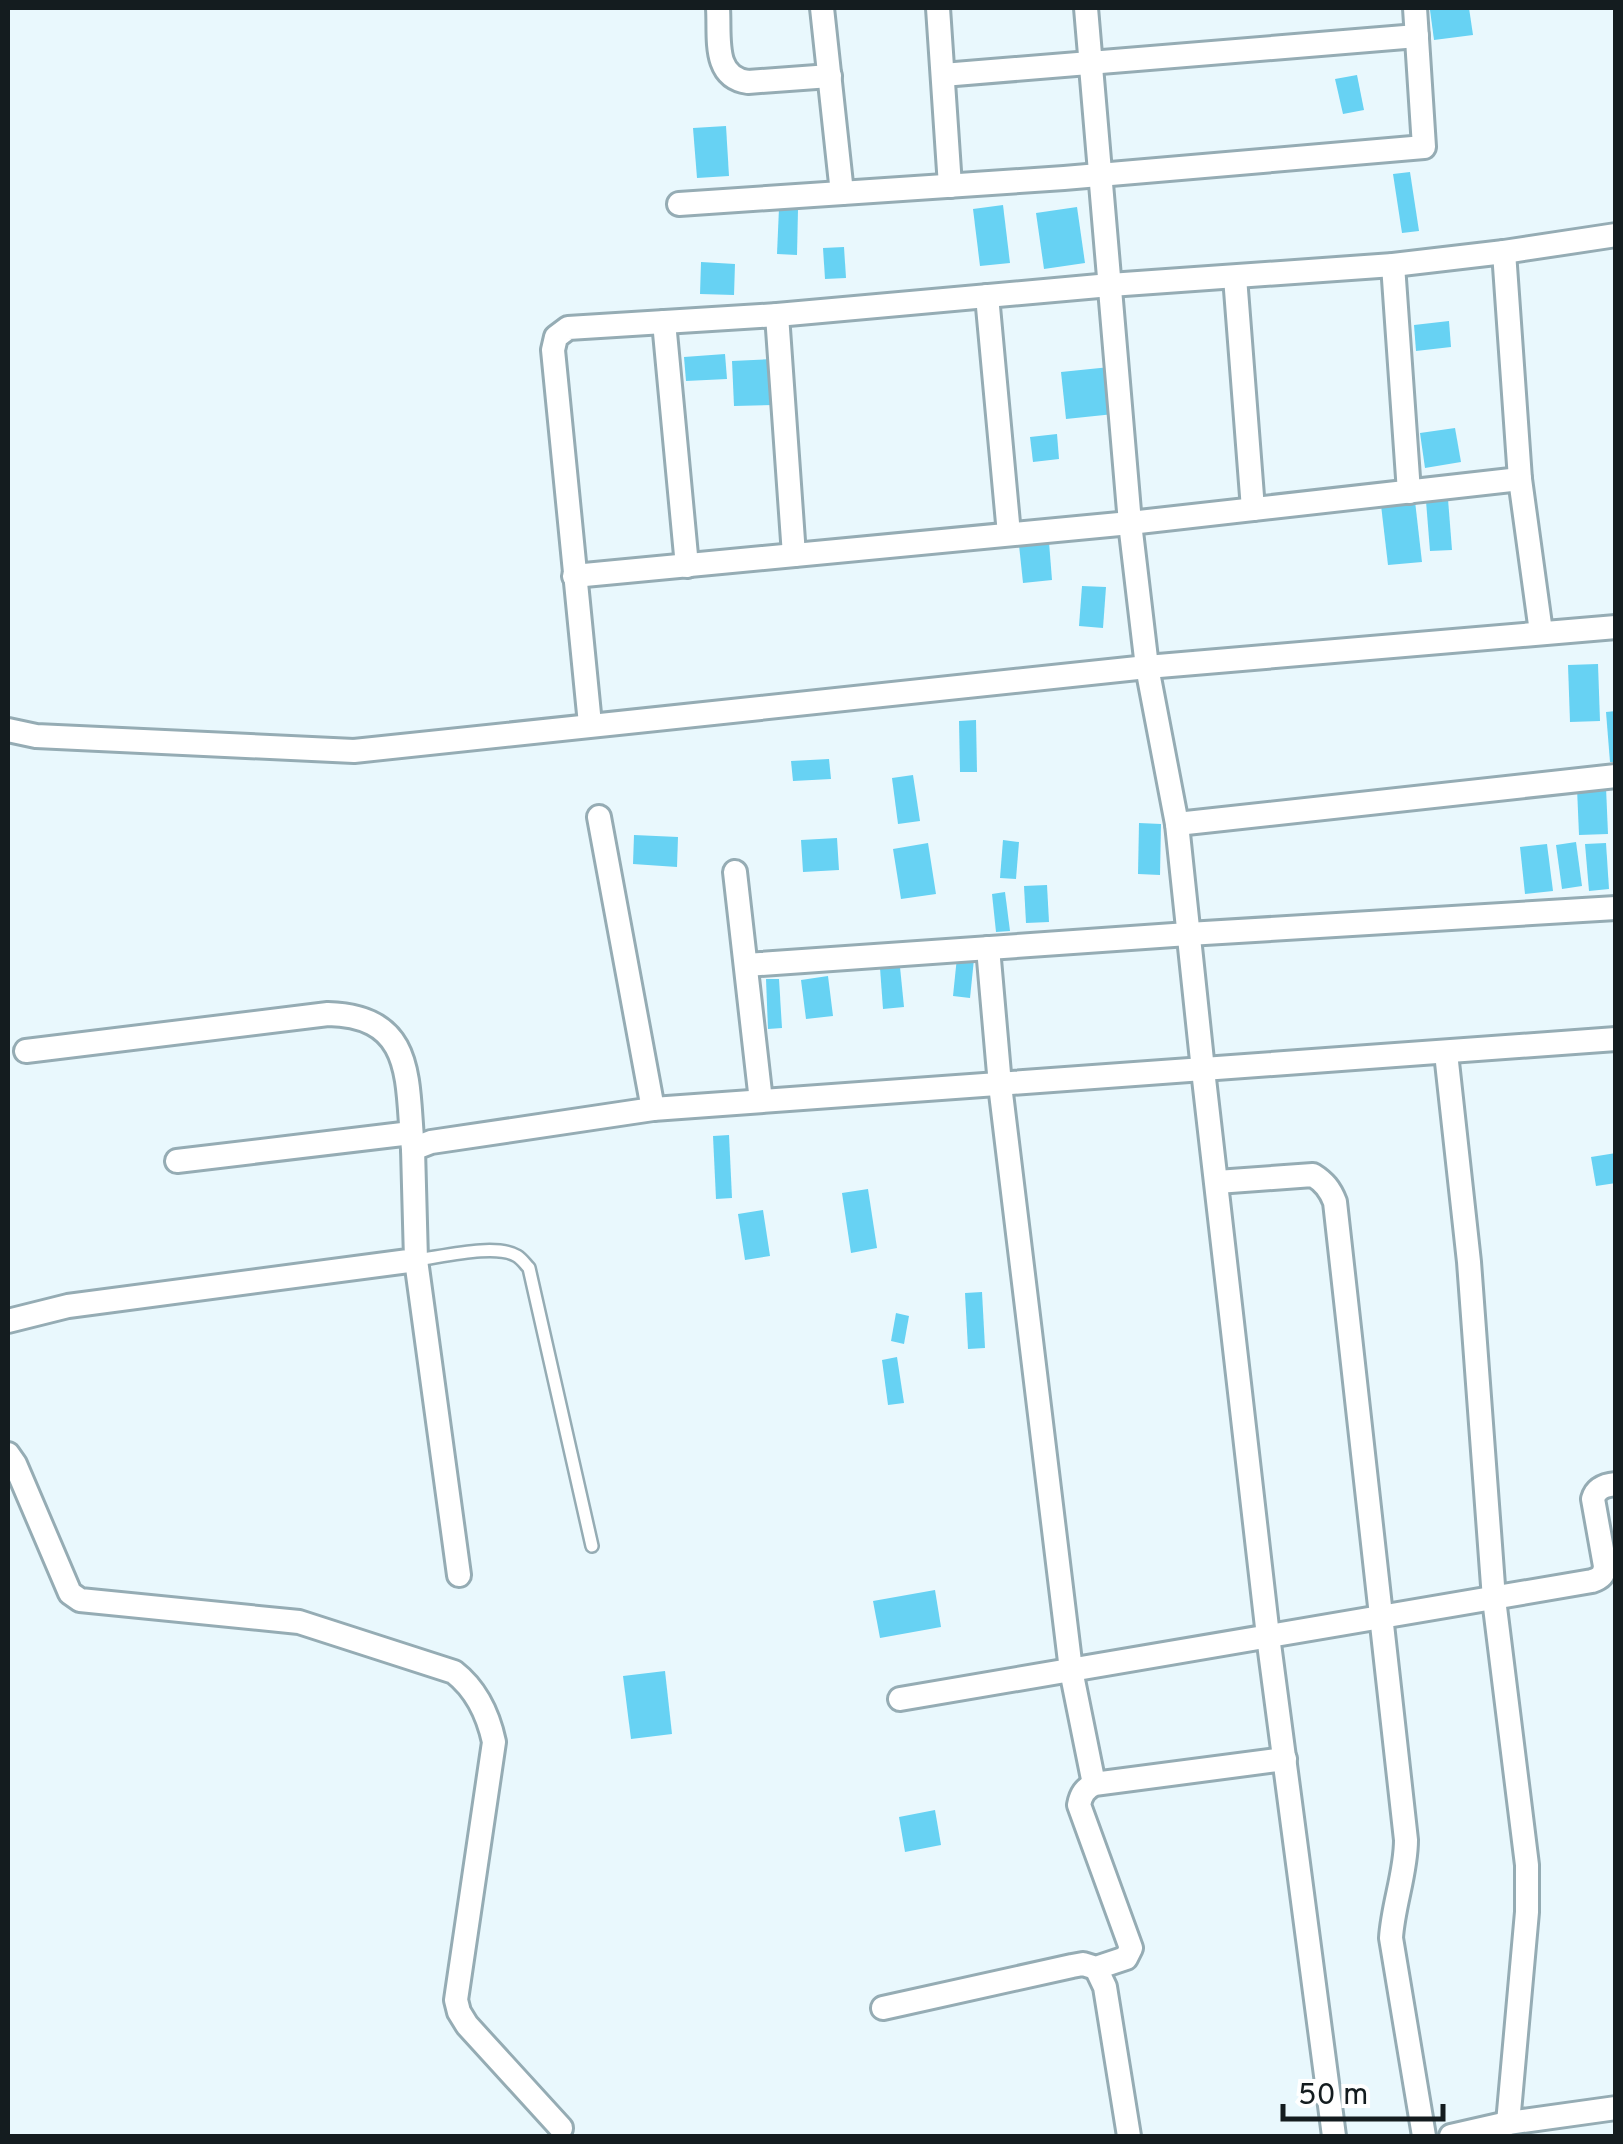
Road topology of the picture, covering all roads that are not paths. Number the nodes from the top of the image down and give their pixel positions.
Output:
1 (718, 8) edge
2 (822, 8) edge
3 (938, 8) edge
4 (1086, 8) edge
5 (1416, 8) edge
6 (1417, 36) junction
7 (1091, 64) junction
8 (943, 75) junction
9 (830, 76) junction
10 (1101, 175) junction
11 (950, 186) junction
12 (842, 193) junction
13 (679, 204) dead end
14 (1616, 235) edge
15 (1504, 252) junction
16 (1393, 265) junction
17 (1235, 276) junction
18 (1110, 285) junction
19 (987, 296) junction
20 (777, 315) junction
21 (664, 322) junction
22 (1520, 480) junction
23 (1409, 492) junction
24 (1253, 509) junction
25 (1130, 523) junction
26 (1009, 534) junction
27 (794, 555) junction
28 (686, 566) junction
29 (574, 576) junction
30 (1616, 627) edge
31 (1540, 632) junction
32 (1147, 668) junction
33 (590, 724) junction
34 (8, 730) edge
35 (1616, 776) edge
36 (599, 816) dead end
37 (1177, 824) junction
38 (736, 872) dead end
39 (1616, 908) edge
40 (1188, 934) junction
41 (988, 948) junction
42 (746, 965) junction
43 (1616, 1039) edge
44 (26, 1051) dead end
45 (1446, 1053) junction
46 (1203, 1070) junction
47 (1000, 1084) junction
48 (761, 1102) junction
49 (654, 1108) junction
50 (412, 1141) junction
51 (177, 1162) dead end
52 (1216, 1182) junction
53 (416, 1260) junction
54 (8, 1321) edge
55 (8, 1454) edge
56 (1616, 1484) edge
57 (592, 1546) dead end
58 (459, 1575) dead end
59 (1494, 1599) junction
60 (1380, 1620) junction
61 (1268, 1636) junction
62 (1070, 1670) junction
63 (900, 1698) dead end
64 (1285, 1759) junction
65 (1094, 1784) junction
66 (1096, 1968) junction
67 (883, 2008) dead end
68 (1616, 2108) edge
69 (1508, 2124) junction
70 (561, 2128) dead end
71 (1129, 2136) edge
72 (1334, 2136) edge
73 (1424, 2136) edge
74 (1451, 2136) edge

1 - 9 street
2 - 9 street
3 - 8 street
4 - 7 street
5 - 6 street
6 - 7 street
6 - 10 street
7 - 8 street
7 - 10 street
8 - 11 street
9 - 12 street
10 - 11 street
10 - 18 street
11 - 12 street
12 - 13 street
14 - 15 street
15 - 16 street
15 - 22 street
16 - 17 street
16 - 23 street
17 - 18 street
17 - 24 street
18 - 19 street
18 - 25 street
19 - 20 street
19 - 26 street
20 - 21 street
20 - 27 street
21 - 28 street
21 - 29 street
22 - 23 street
22 - 31 street
23 - 24 street
24 - 25 street
25 - 26 street
25 - 32 street
26 - 27 street
27 - 28 street
28 - 29 street
29 - 33 street
30 - 31 street
31 - 32 street
32 - 33 street
32 - 37 street
33 - 34 street
35 - 37 street
36 - 49 street
37 - 40 street
38 - 42 street
39 - 40 street
40 - 41 street
40 - 46 street
41 - 42 street
41 - 47 street
42 - 48 street
43 - 45 street
44 - 50 street
45 - 46 street
45 - 59 street
46 - 47 street
46 - 52 street
47 - 48 street
47 - 62 street
48 - 49 street
49 - 50 street
50 - 51 street
50 - 53 street
52 - 60 street
52 - 61 street
53 - 54 street
53 - 57 lane
53 - 58 street
55 - 70 street
56 - 59 street
59 - 60 street
59 - 69 street
60 - 61 street
60 - 73 street
61 - 62 street
61 - 64 street
62 - 63 street
62 - 65 street
64 - 65 street
64 - 72 street
65 - 66 street
66 - 67 street
66 - 71 street
68 - 69 street
69 - 74 street

